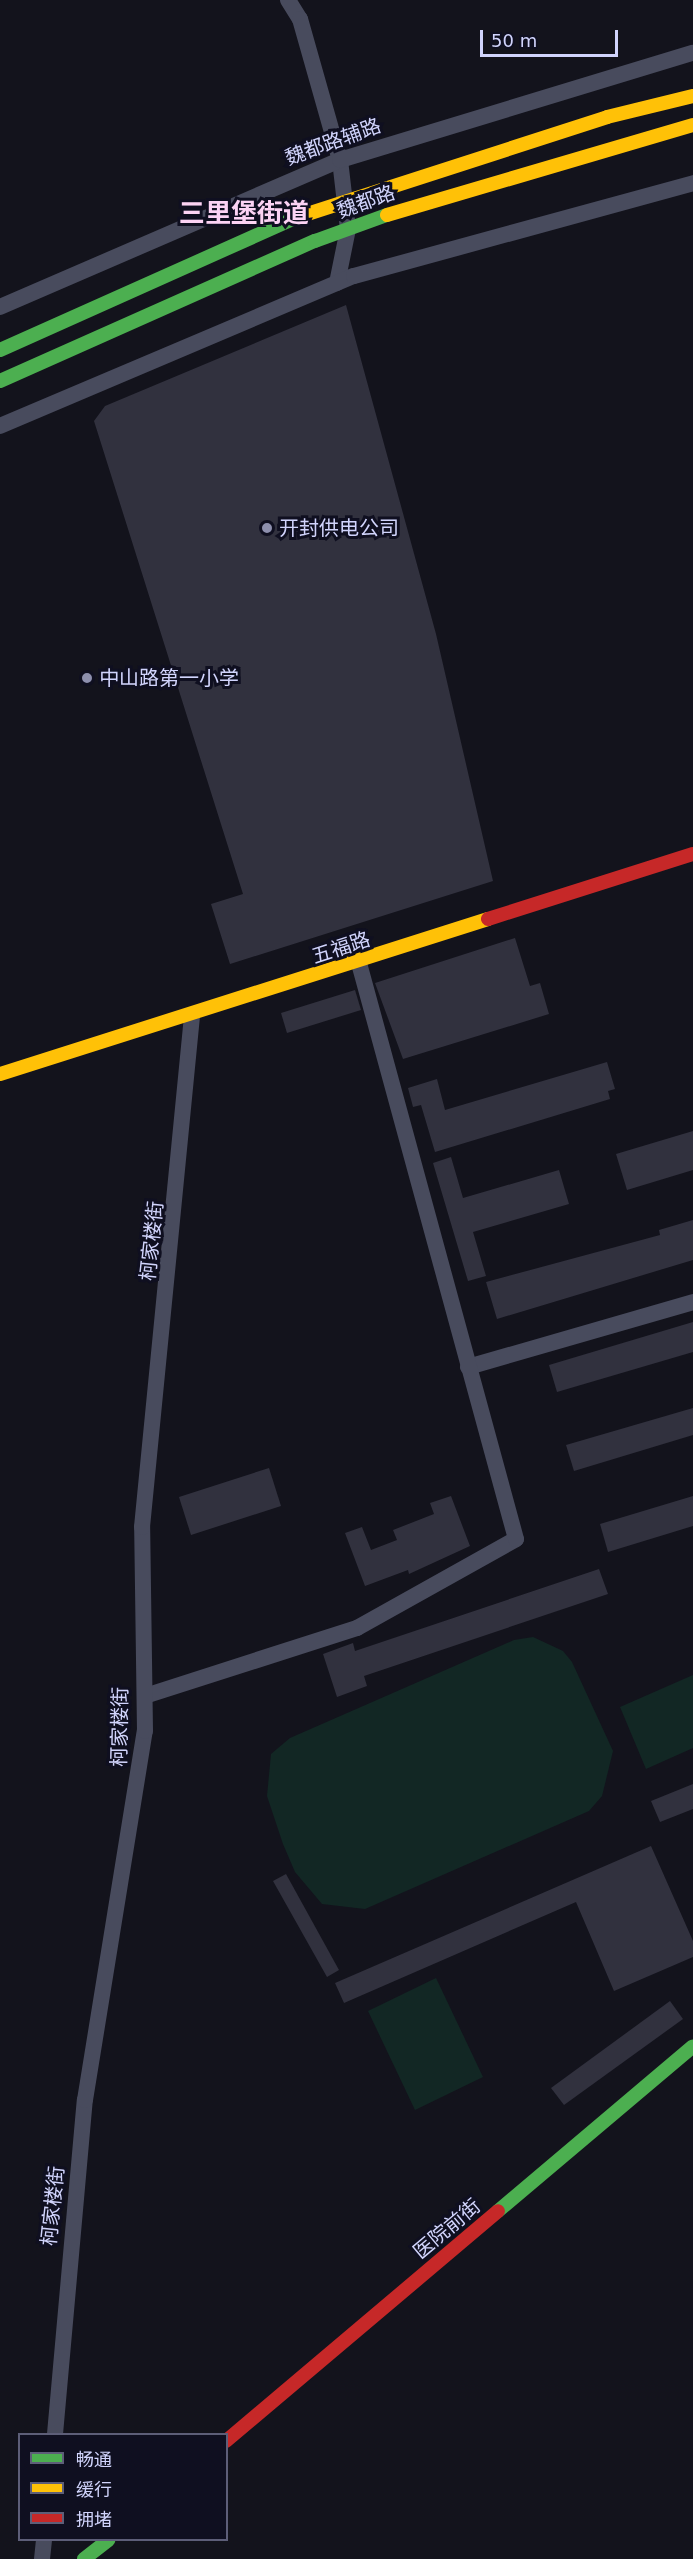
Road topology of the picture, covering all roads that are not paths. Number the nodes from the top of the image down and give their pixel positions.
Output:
1 (288, 0) edge
2 (693, 52) edge
3 (693, 96) edge
4 (693, 125) edge
5 (340, 160) junction
6 (693, 183) edge
7 (345, 200) junction
8 (348, 229) junction
9 (337, 283) junction
10 (0, 307) edge
11 (0, 350) edge
12 (0, 381) edge
13 (0, 426) edge
14 (693, 854) edge
15 (359, 963) junction
16 (192, 1016) junction
17 (0, 1074) edge
18 (693, 1302) edge
19 (468, 1367) junction
20 (145, 1696) junction
21 (693, 2046) edge
22 (55, 2433) edge
23 (228, 2439) edge
24 (44, 2541) edge
25 (107, 2541) edge
26 (42, 2559) edge
27 (84, 2559) edge

1 - 5 street
2 - 5 street, 魏都路辅路
3 - 7 main road, 魏都路
4 - 8 main road, 魏都路
5 - 7 street
5 - 10 street, 魏都路辅路
6 - 9 street
7 - 8 street
7 - 11 main road, 魏都路
8 - 9 street
8 - 12 main road, 魏都路
9 - 13 street
14 - 15 main road, 五福路
15 - 16 main road, 五福路
15 - 19 street
16 - 17 main road, 五福路
16 - 20 street, 柯家楼街
18 - 19 street
19 - 20 street
20 - 22 street, 柯家楼街
21 - 23 main road, 医院前街
24 - 26 street
25 - 27 main road

